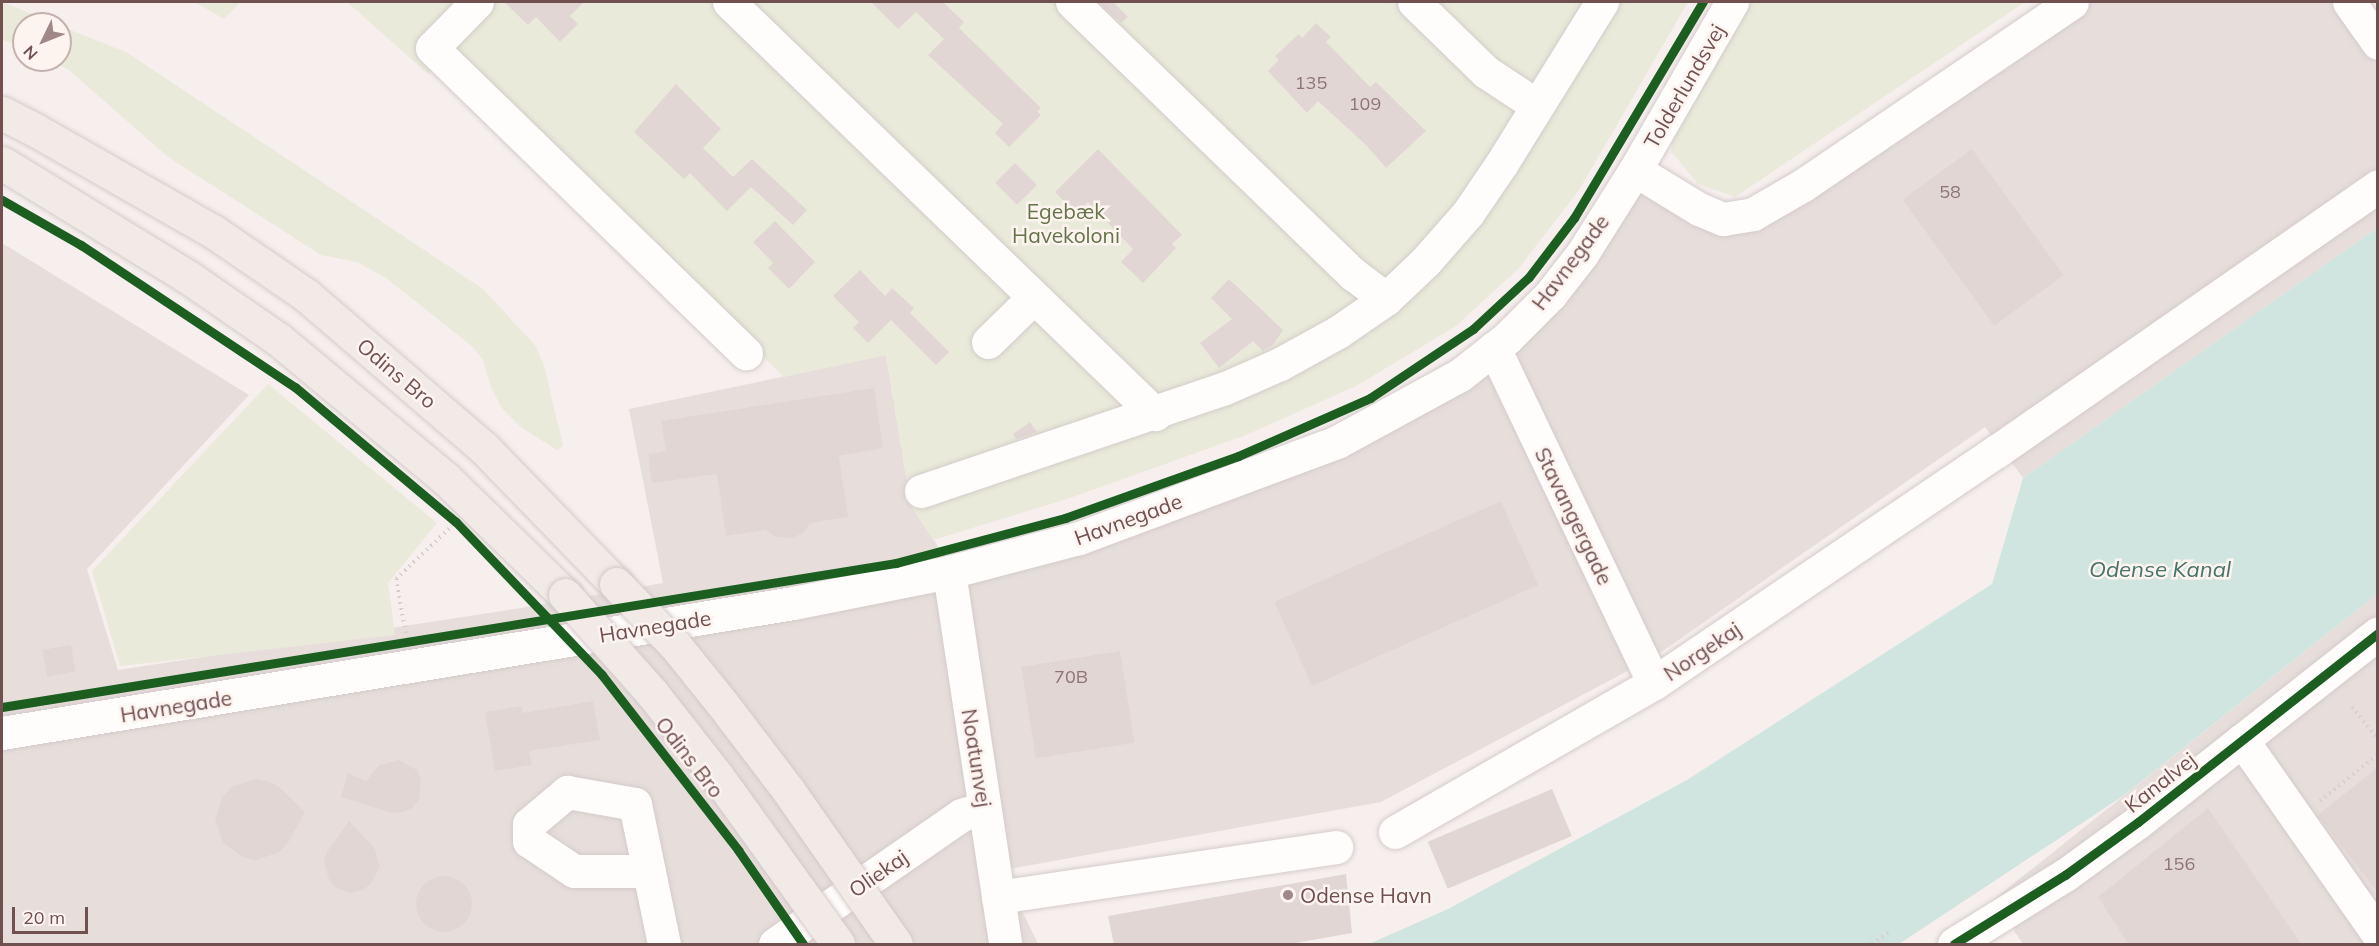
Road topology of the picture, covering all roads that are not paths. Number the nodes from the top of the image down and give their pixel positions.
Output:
1 (477, 2) edge
2 (729, 2) edge
3 (1072, 2) edge
4 (1414, 2) edge
5 (1602, 2) edge
6 (1732, 2) edge
7 (2072, 2) edge
8 (2349, 2) edge
9 (2378, 43) edge
10 (1536, 105) junction
11 (2, 113) edge
12 (2, 163) edge
13 (1635, 170) junction
14 (2378, 186) edge
15 (1034, 297) junction
16 (1386, 298) junction
17 (988, 342) dead end
18 (1494, 348) junction
19 (746, 353) dead end
20 (1155, 414) junction
21 (921, 491) dead end
22 (949, 572) junction
23 (2378, 633) edge
24 (1654, 683) junction
25 (2, 733) edge
26 (2242, 740) junction
27 (984, 808) junction
28 (1395, 832) dead end
29 (1336, 847) dead end
30 (649, 871) dead end
31 (998, 897) junction
32 (2378, 934) edge
33 (664, 945) edge
34 (775, 945) edge
35 (838, 945) edge
36 (896, 945) edge
37 (1005, 945) edge
38 (1954, 945) edge

1 - 19 street
2 - 15 street
3 - 16 street
4 - 10 street
5 - 10 street
6 - 13 street, Tolderlundsvej
7 - 13 street
8 - 9 street
10 - 16 street
11 - 36 main road, Odins Bro, bridge
12 - 35 main road, Odins Bro, bridge
13 - 18 street, Havnegade
14 - 24 street, Norgekaj
15 - 17 street
15 - 20 street
16 - 20 street
18 - 22 street, Havnegade
18 - 24 street, Stavangergade
20 - 21 street
22 - 25 street, Havnegade
22 - 27 street, Noatunvej
23 - 26 street, Kanalvej
24 - 28 street, Norgekaj
26 - 32 street
26 - 38 street, Kanalvej
27 - 31 street, Noatunvej
27 - 34 street, Oliekaj
29 - 31 street
30 - 33 street
31 - 37 street, Noatunvej

